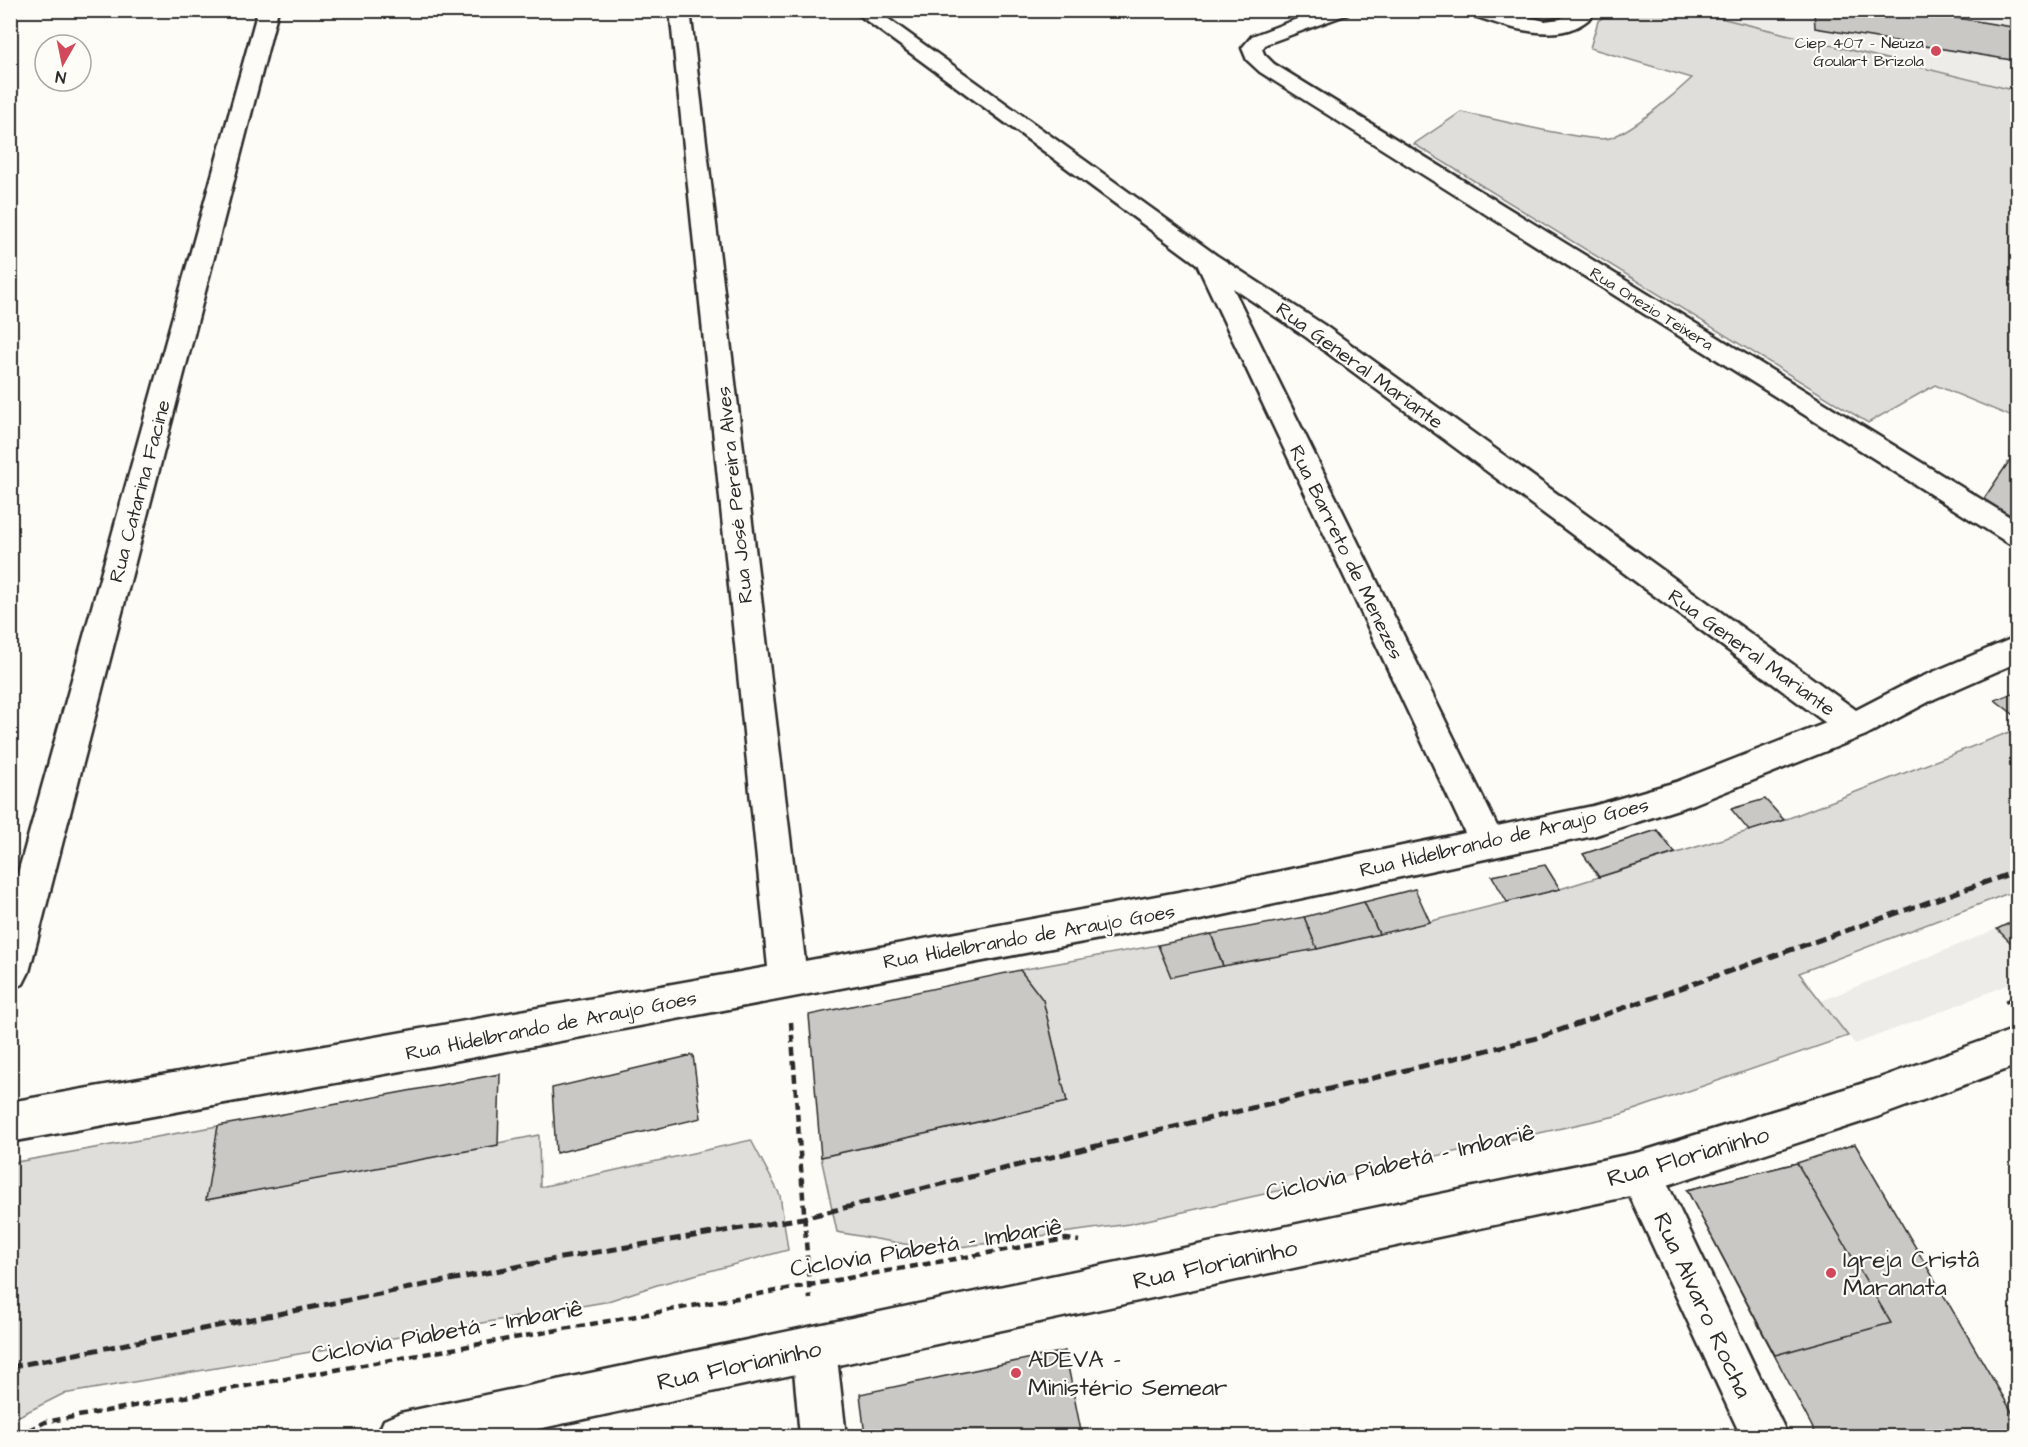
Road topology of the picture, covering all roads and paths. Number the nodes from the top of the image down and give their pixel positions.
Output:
1 (268, 10) edge
2 (680, 10) edge
3 (862, 10) edge
4 (1341, 10) edge
5 (1475, 10) edge
6 (1587, 10) edge
7 (1207, 260) junction
8 (2018, 536) edge
9 (2018, 648) edge
10 (1854, 726) junction
11 (1488, 844) junction
12 (10, 972) edge
13 (788, 980) junction
14 (2018, 1046) edge
15 (10, 1122) edge
16 (1640, 1173) junction
17 (1087, 1242) dead end
18 (808, 1284) junction
19 (814, 1349) junction
20 (16, 1437) edge
21 (400, 1437) edge
22 (823, 1437) edge
23 (1765, 1437) edge

1 - 12 street, Rua Catarina Facine
2 - 13 street, Rua José Pereira Alves
3 - 7 street, Rua General Mariante
4 - 8 street, Rua Onezio Teixera
5 - 6 street
7 - 10 street, Rua General Mariante
7 - 11 street, Rua Barreto de Menezes
9 - 10 street, Rua Hidelbrando de Araujo Goes
10 - 11 street, Rua Hidelbrando de Araujo Goes
11 - 13 street, Rua Hidelbrando de Araujo Goes
13 - 15 street, Rua Hidelbrando de Araujo Goes
13 - 18 path
14 - 16 street, Rua Florianinho
16 - 19 street, Rua Florianinho
16 - 23 street, Rua Alvaro Rocha
17 - 18 path, Ciclovia Piabetá - Imbariê
18 - 19 path
18 - 20 path, Ciclovia Piabetá - Imbariê
19 - 21 street, Rua Florianinho
19 - 22 street

